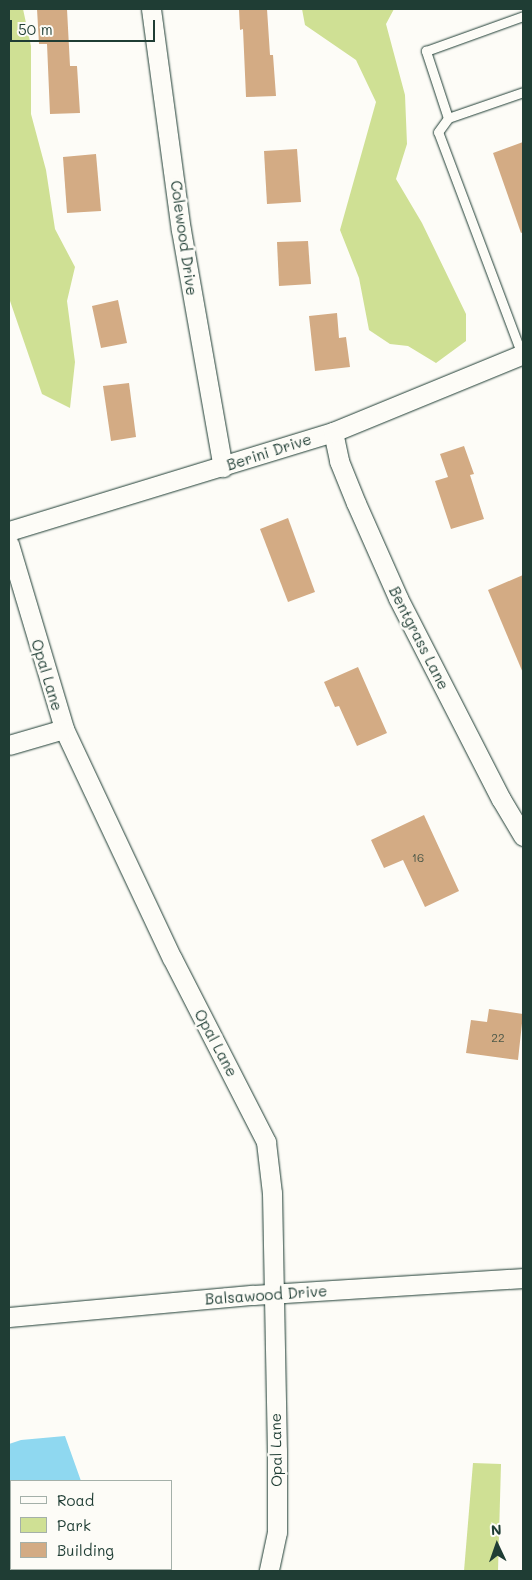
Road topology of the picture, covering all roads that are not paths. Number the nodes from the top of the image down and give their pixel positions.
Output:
1 (151, 9) edge
2 (523, 16) edge
3 (523, 92) edge
4 (448, 118) junction
5 (523, 355) edge
6 (333, 432) junction
7 (223, 467) junction
8 (9, 531) edge
9 (9, 544) edge
10 (64, 729) junction
11 (9, 745) edge
12 (523, 836) edge
13 (523, 1278) edge
14 (274, 1294) junction
15 (9, 1317) edge
16 (269, 1571) edge

1 - 7 street, Colewood Drive
2 - 4 lane
3 - 4 lane
4 - 5 lane
5 - 6 street, Berini Drive
6 - 7 street, Berini Drive
6 - 12 street, Bentgrass Lane
7 - 8 street, Berini Drive
9 - 10 street, Opal Lane
10 - 11 street
10 - 14 street, Opal Lane
13 - 14 street, Balsawood Drive
14 - 15 street, Balsawood Drive
14 - 16 street, Opal Lane

